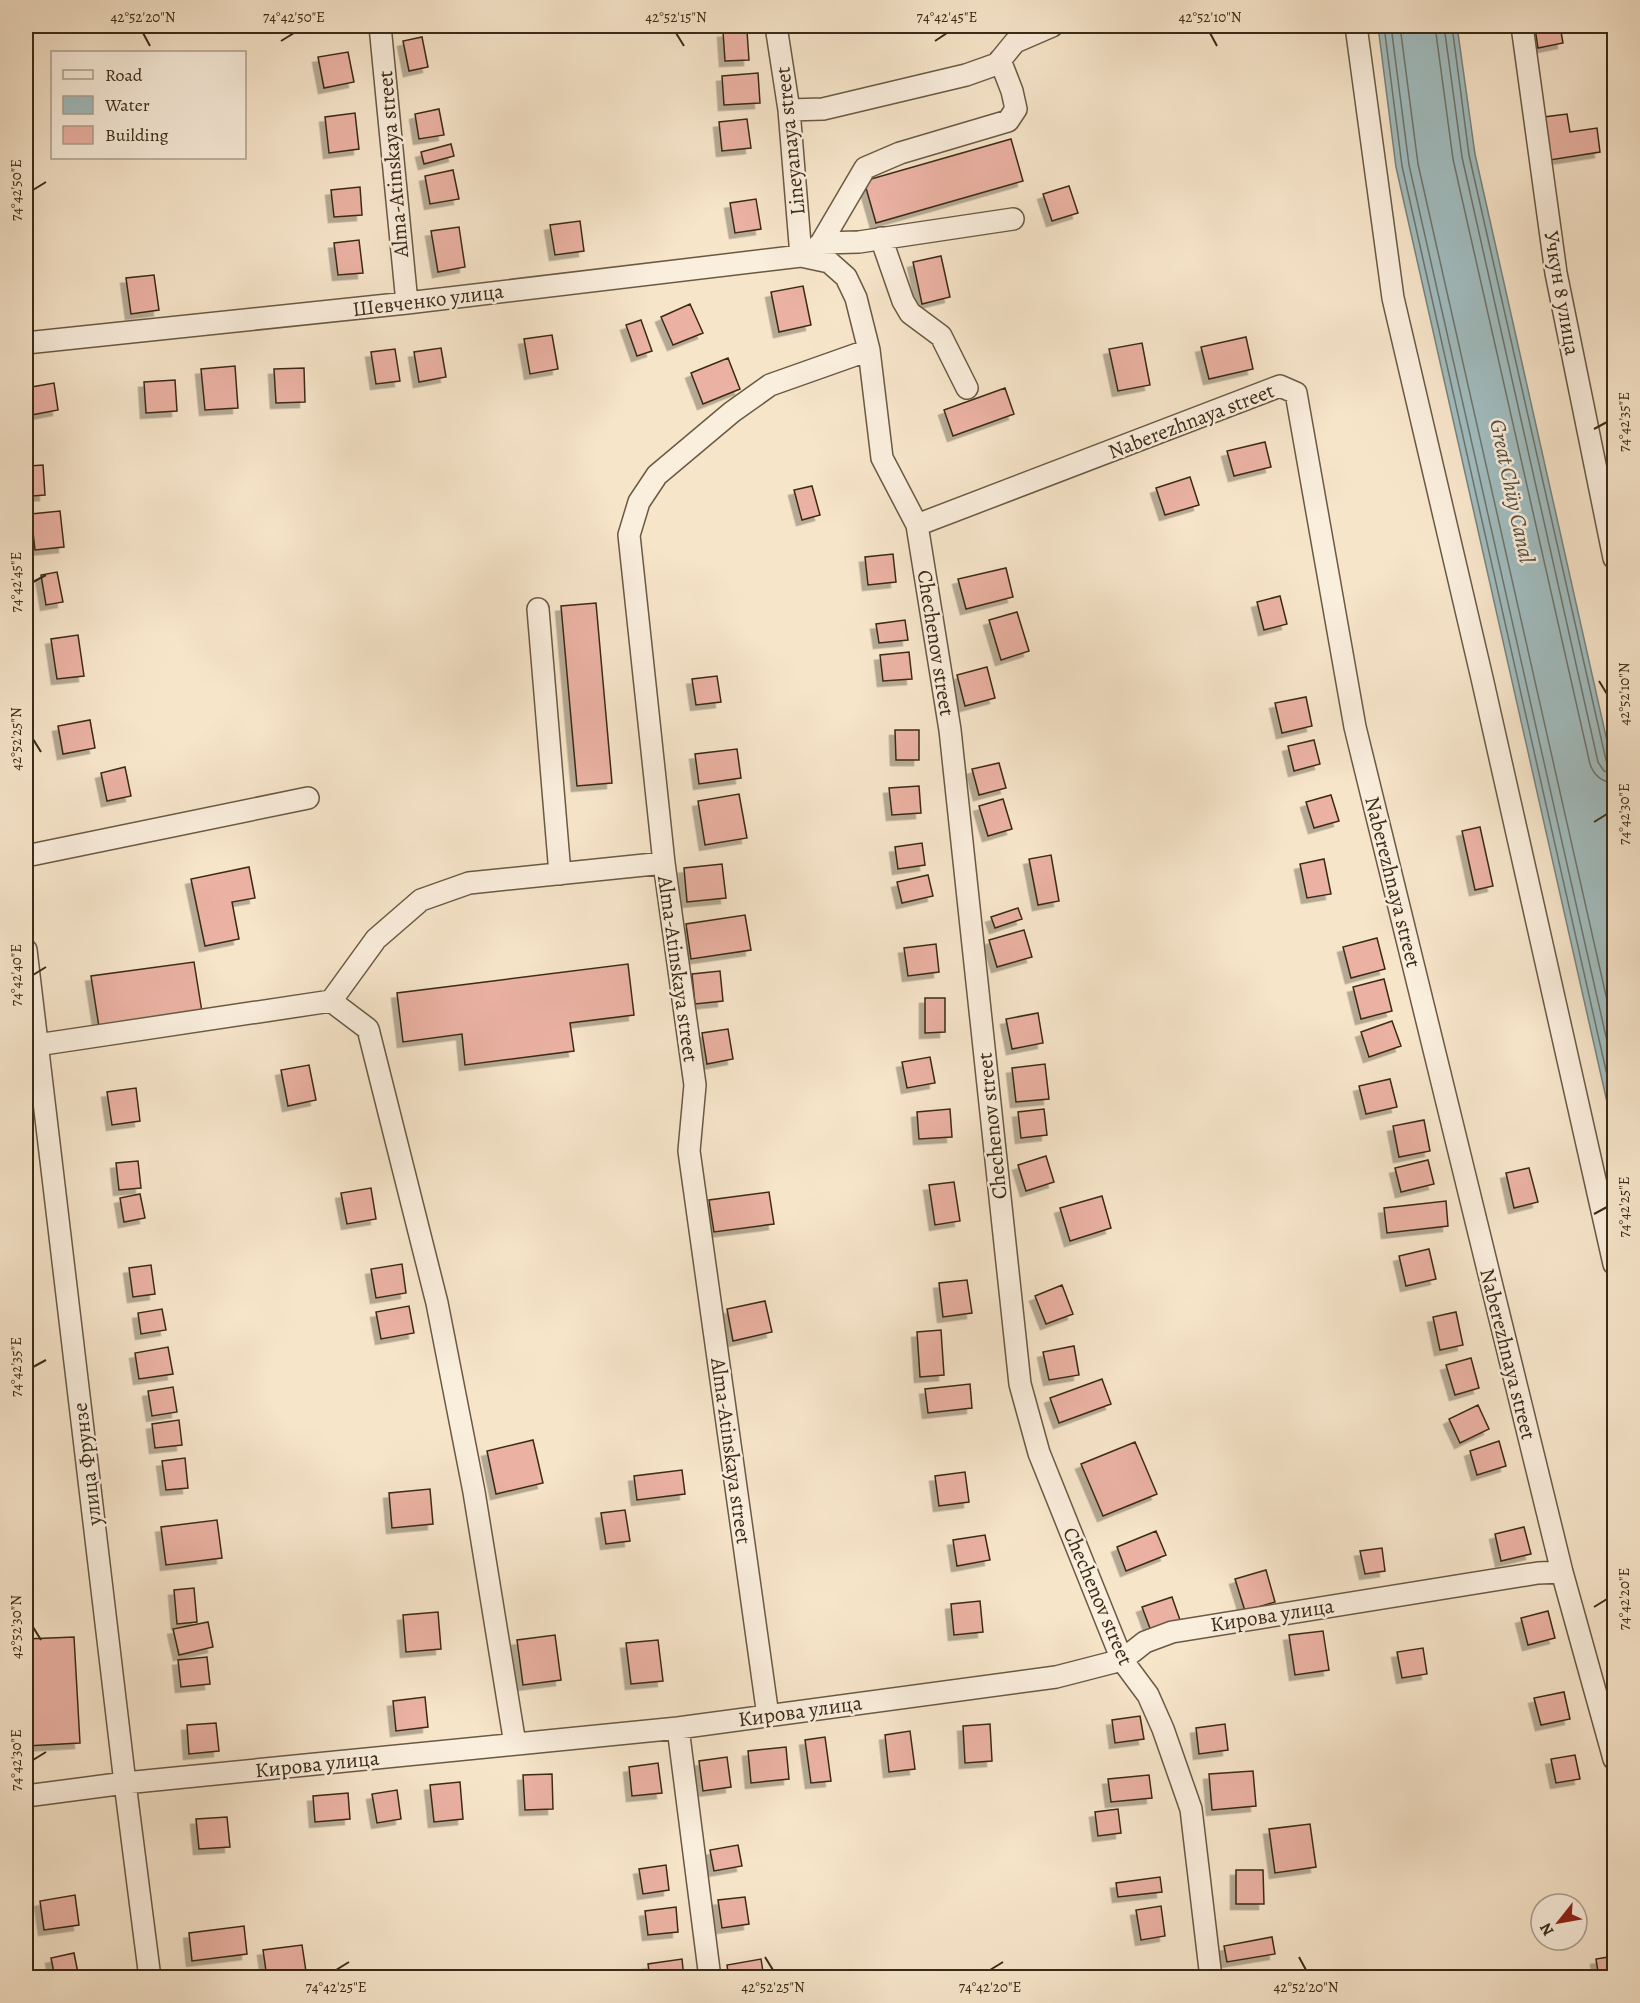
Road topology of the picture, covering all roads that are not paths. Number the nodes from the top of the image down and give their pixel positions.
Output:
1 (380, 26) edge
2 (776, 26) edge
3 (1052, 26) edge
4 (1356, 26) edge
5 (1522, 26) edge
6 (1000, 60) junction
7 (789, 110) junction
8 (1013, 219) dead end
9 (881, 238) junction
10 (814, 255) junction
11 (406, 303) junction
12 (26, 343) edge
13 (869, 350) junction
14 (967, 388) dead end
15 (917, 525) junction
16 (1614, 558) edge
17 (538, 609) dead end
18 (308, 798) dead end
19 (26, 855) edge
20 (663, 863) junction
21 (560, 874) junction
22 (26, 950) edge
23 (331, 1000) junction
24 (37, 1045) junction
25 (1614, 1264) edge
26 (1562, 1572) junction
27 (1122, 1660) junction
28 (768, 1716) junction
29 (678, 1728) junction
30 (514, 1744) junction
31 (1614, 1760) edge
32 (125, 1783) junction
33 (26, 1796) edge
34 (150, 1977) edge
35 (710, 1977) edge
36 (1211, 1977) edge

1 - 11 street, Alma-Atinskaya street
2 - 7 street, Lineyanaya street
3 - 6 street
4 - 25 street
5 - 16 street, Учкун 8 улица
6 - 7 street
6 - 10 street
7 - 10 street, Lineyanaya street
8 - 9 street, Шевченко улица
9 - 10 street, Шевченко улица
9 - 14 street
10 - 11 street, Шевченко улица
10 - 13 street, Chechenov street
11 - 12 street, Шевченко улица
13 - 15 street, Chechenov street
13 - 20 street, Alma-Atinskaya street
15 - 26 street, Naberezhnaya street
15 - 27 street, Chechenov street
17 - 21 street
18 - 19 street
20 - 21 street
20 - 28 street, Alma-Atinskaya street
21 - 23 street
22 - 24 street, улица Фрунзе
23 - 24 street
23 - 30 street
24 - 32 street, улица Фрунзе
26 - 27 street, Кирова улица
26 - 31 street, Naberezhnaya street
27 - 28 street, Кирова улица
27 - 36 street, Chechenov street
28 - 29 street, Кирова улица
29 - 30 street, Кирова улица
29 - 35 street
30 - 32 street, Кирова улица
32 - 33 street, Кирова улица
32 - 34 street, улица Фрунзе

